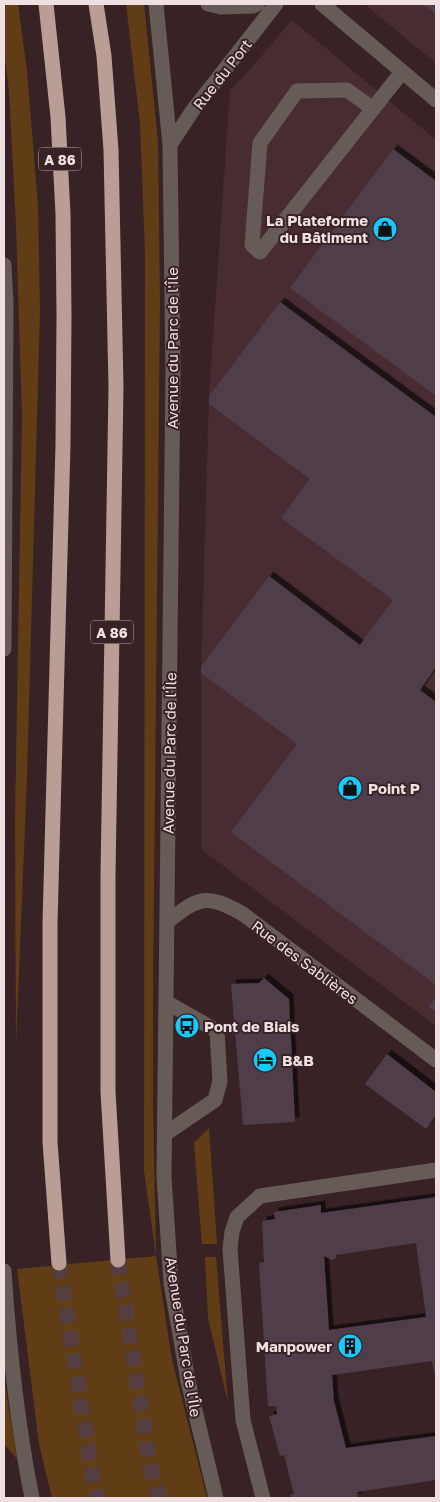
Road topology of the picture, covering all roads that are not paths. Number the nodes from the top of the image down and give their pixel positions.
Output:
1 (46, 4) edge
2 (96, 4) edge
3 (156, 4) edge
4 (208, 4) edge
5 (256, 4) edge
6 (276, 4) edge
7 (322, 4) edge
8 (402, 72) junction
9 (436, 100) edge
10 (372, 108) junction
11 (170, 145) junction
12 (4, 264) edge
13 (4, 650) edge
14 (167, 922) junction
15 (166, 1002) junction
16 (436, 1060) edge
17 (165, 1134) junction
18 (436, 1170) edge
19 (118, 1260) tunnel mouth
20 (59, 1263) tunnel mouth
21 (4, 1271) edge
22 (32, 1498) edge
23 (216, 1498) edge
24 (263, 1498) edge

1 - 20 highway, A 86
2 - 19 highway, A 86
3 - 11 street, Avenue du Parc de l'Île
4 - 5 street
6 - 11 street, Rue du Port
7 - 8 street
8 - 9 street
8 - 10 street
10 - 10 street
11 - 14 street, Avenue du Parc de l'Île
12 - 13 street
14 - 15 street, Avenue du Parc de l'Île
14 - 16 street, Rue des Sablières
15 - 17 street, Avenue du Parc de l'Île
15 - 17 street
17 - 23 street, Avenue du Parc de l'Île
18 - 24 street
21 - 22 street

